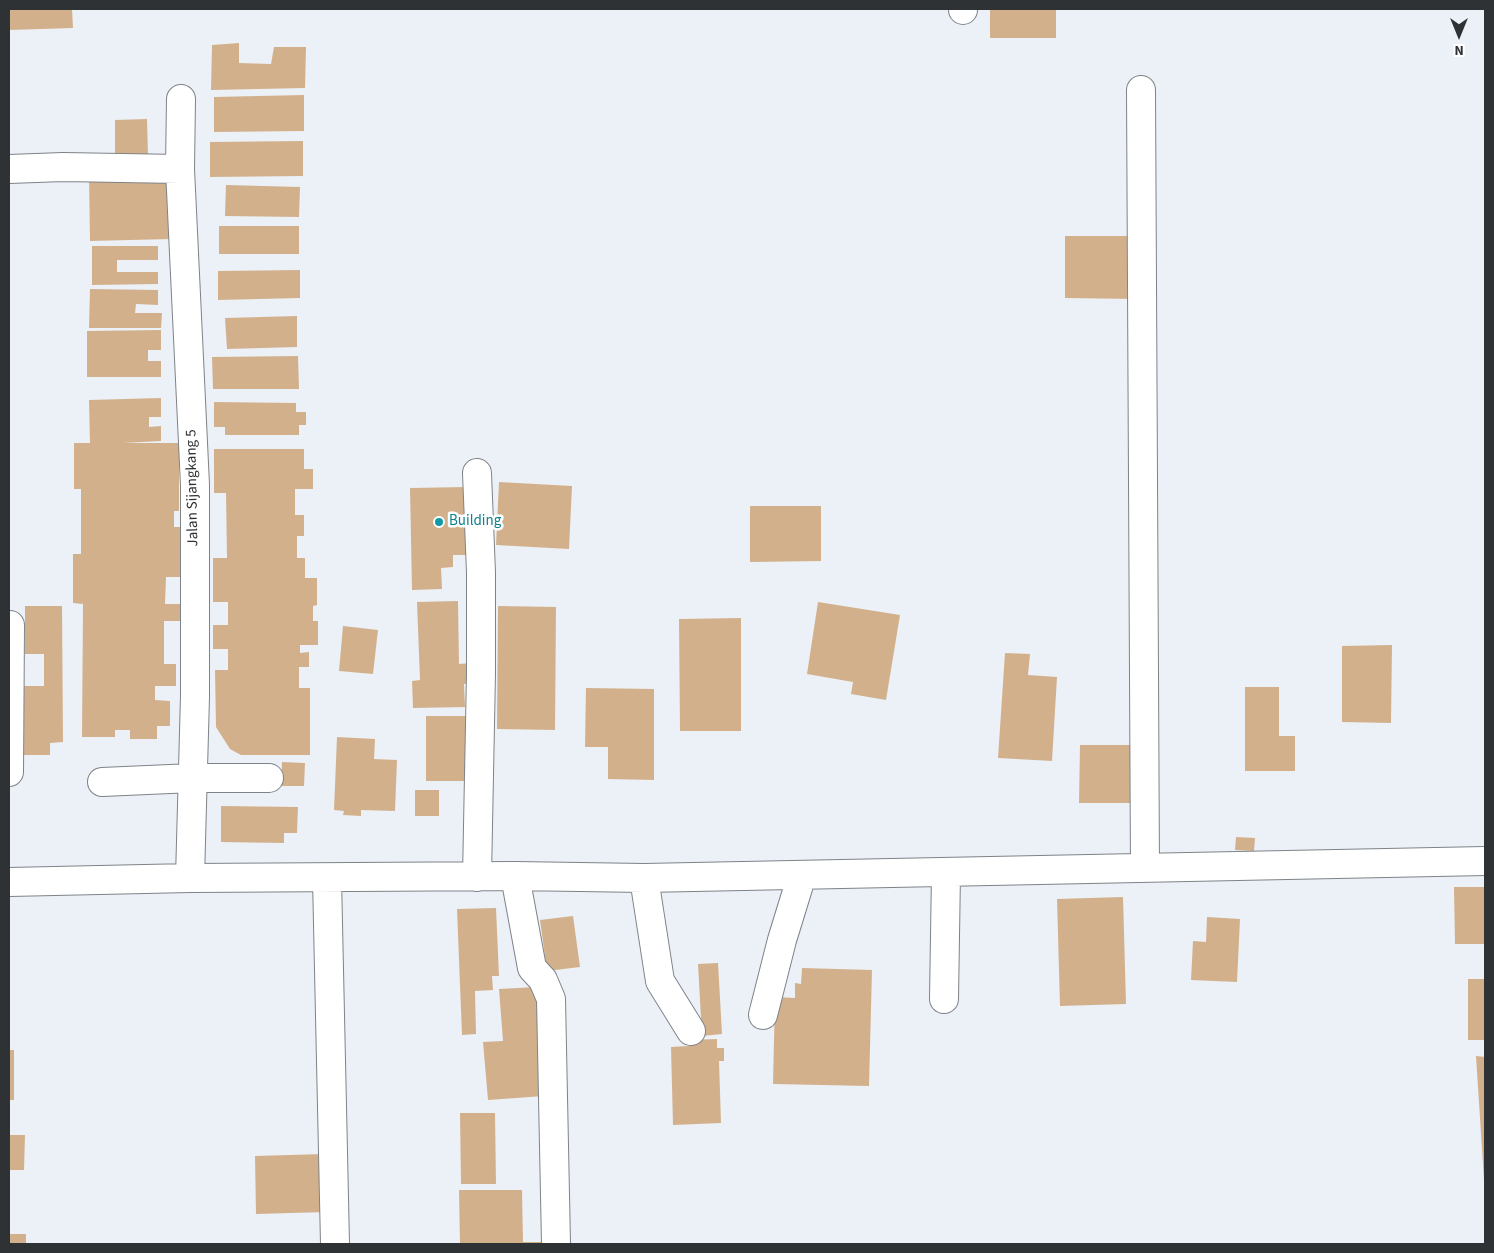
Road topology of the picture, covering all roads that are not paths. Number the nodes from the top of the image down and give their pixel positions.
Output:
1 (1141, 90) dead end
2 (181, 99) dead end
3 (9, 169) edge
4 (180, 169) junction
5 (477, 473) dead end
6 (10, 625) edge
7 (9, 772) edge
8 (193, 778) junction
9 (269, 778) dead end
10 (102, 782) dead end
11 (1485, 862) edge
12 (1145, 868) junction
13 (946, 873) junction
14 (802, 875) junction
15 (515, 876) junction
16 (477, 877) junction
17 (190, 878) junction
18 (327, 878) junction
19 (644, 878) junction
20 (9, 882) edge
21 (944, 999) dead end
22 (763, 1015) dead end
23 (691, 1031) dead end
24 (335, 1244) edge
25 (556, 1244) edge

1 - 12 street
2 - 4 street, Jalan Sijangkang 5
3 - 4 street
4 - 8 street, Jalan Sijangkang 5
5 - 16 street
6 - 7 street
8 - 9 street
8 - 10 street
8 - 17 street, Jalan Sijangkang 5
11 - 12 street
12 - 13 street
13 - 14 street
13 - 21 street
14 - 19 street
14 - 22 street
15 - 16 street
15 - 19 street
15 - 25 street
16 - 18 street
17 - 18 street
17 - 20 street
18 - 24 street
19 - 23 street

